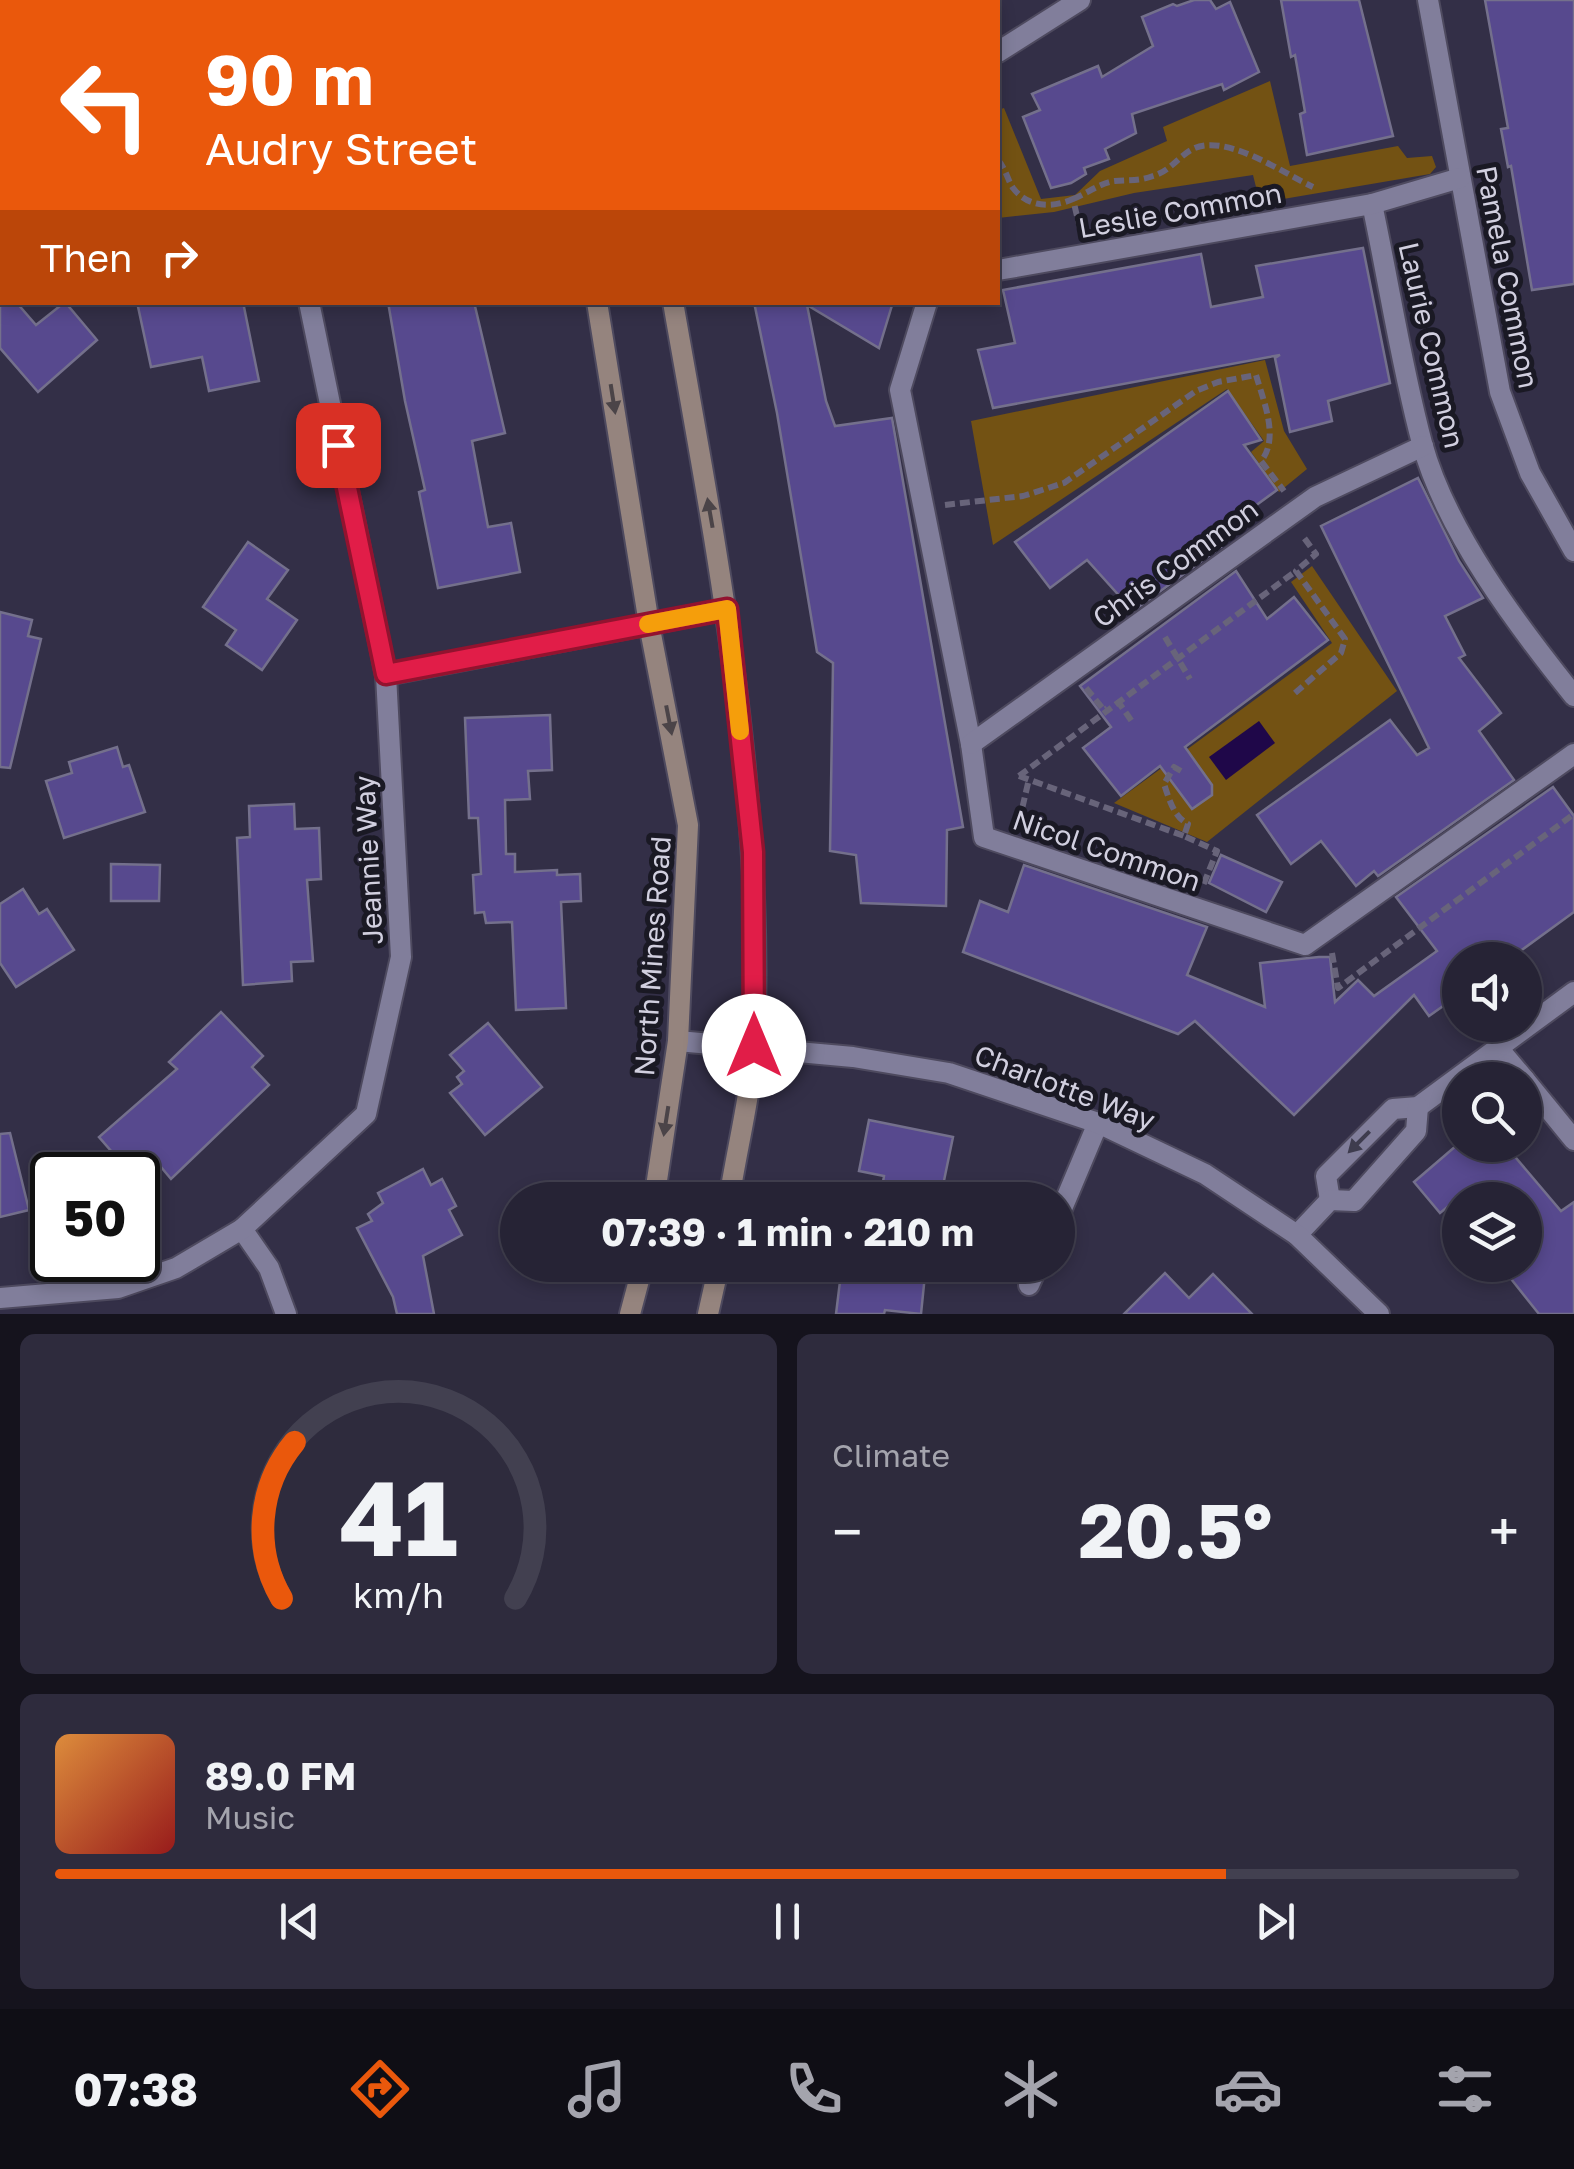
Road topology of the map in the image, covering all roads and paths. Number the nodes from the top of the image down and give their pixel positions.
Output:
1 (1080, 0) edge
2 (1428, 0) edge
3 (1000, 51) edge
4 (1000, 162) edge
5 (1460, 178) junction
6 (1331, 186) dead end
7 (1073, 200) junction
8 (1372, 204) junction
9 (1086, 254) junction
10 (1000, 270) edge
11 (310, 305) edge
12 (597, 305) edge
13 (674, 305) edge
14 (926, 305) edge
15 (1423, 446) junction
16 (1271, 475) dead end
17 (924, 507) junction
18 (1298, 530) dead end
19 (1574, 551) edge
20 (1296, 570) junction
21 (727, 609) junction
22 (1151, 615) junction
23 (649, 624) junction
24 (1177, 657) junction
25 (1073, 671) junction
26 (386, 674) junction
27 (1190, 679) dead end
28 (1296, 693) dead end
29 (1574, 696) edge
30 (1117, 700) junction
31 (1104, 710) junction
32 (1133, 723) dead end
33 (970, 744) junction
34 (1574, 754) edge
35 (1181, 770) dead end
36 (1029, 780) junction
37 (1195, 814) dead end
38 (1574, 814) edge
39 (1188, 824) junction
40 (1184, 836) junction
41 (1013, 847) junction
42 (1194, 908) junction
43 (1328, 928) junction
44 (1574, 992) edge
45 (678, 1042) junction
46 (754, 1046) junction
47 (1498, 1048) junction
48 (1510, 1062) edge
49 (1542, 1101) edge
50 (1418, 1107) junction
51 (1098, 1123) junction
52 (1574, 1140) edge
53 (657, 1182) edge
54 (732, 1182) edge
55 (1073, 1182) edge
56 (1330, 1200) junction
57 (242, 1229) junction
58 (1297, 1234) junction
59 (638, 1282) edge
60 (715, 1282) edge
61 (0, 1298) edge
62 (286, 1314) edge
63 (630, 1314) edge
64 (708, 1314) edge
65 (1379, 1314) edge

1 - 3 street
2 - 5 street, Pamela Common
4 - 7 path
5 - 8 street, Leslie Common
5 - 19 street, Pamela Common
6 - 7 path
7 - 9 path
8 - 9 street, Leslie Common
8 - 15 street, Laurie Common
9 - 10 street, Leslie Common
11 - 26 street, Jeannie Way
12 -> 23 main road, North Mines Road
21 -> 13 main road
14 - 17 street, Nicol Common
15 - 22 street, Chris Common
15 - 29 street, Laurie Common
16 - 17 path
17 - 33 street, Nicol Common
18 - 20 path
20 - 24 path
20 - 28 path
21 - 23 street
21 - 46 main road
22 - 24 path
22 - 25 street, Chris Common
23 - 26 street
23 -> 45 main road, North Mines Road
24 - 27 path
24 - 30 path
25 - 31 path
25 - 33 street, Chris Common
26 - 57 street, Jeannie Way
30 - 31 path
30 - 32 path
31 - 36 path
33 - 41 street, Nicol Common
34 - 43 street, Nicol Common
35 - 39 path
36 - 40 path
36 - 41 path
37 - 39 path
38 - 43 path
39 - 40 path
40 - 42 path
41 - 42 street, Nicol Common
42 - 43 street, Nicol Common
44 - 47 street
45 - 46 street, Charlotte Way
45 -> 53 main road, North Mines Road
46 - 51 street, Charlotte Way
46 - 54 main road
47 - 48 street
47 - 50 street
49 - 52 street
50 - 56 street
50 -> 56 street
51 - 55 street
51 - 58 street, Charlotte Way
56 - 58 street
57 - 61 street, Jeannie Way
57 - 62 street
58 - 65 street, Charlotte Way
59 - 63 main road
60 - 64 main road

